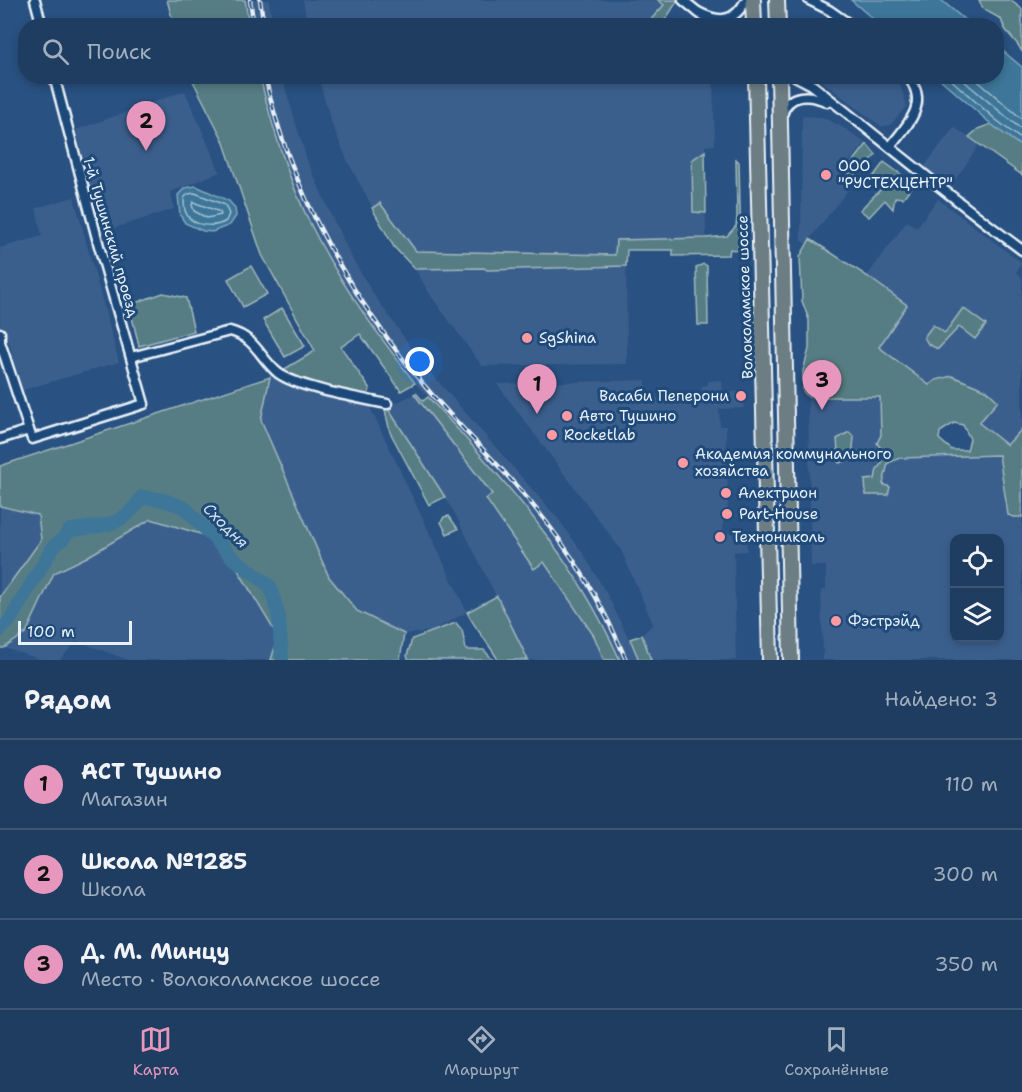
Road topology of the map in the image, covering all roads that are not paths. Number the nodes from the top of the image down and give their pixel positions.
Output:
1 (35, 0) edge
2 (683, 0) edge
3 (746, 0) edge
4 (753, 0) edge
5 (777, 0) edge
6 (809, 0) edge
7 (698, 12) junction
8 (40, 18) edge
9 (705, 18) edge
10 (710, 18) edge
11 (727, 18) edge
12 (754, 18) edge
13 (778, 18) edge
14 (841, 18) edge
15 (56, 84) edge
16 (756, 84) edge
17 (779, 84) edge
18 (810, 84) edge
19 (912, 84) edge
20 (839, 107) junction
21 (780, 126) junction
22 (890, 147) junction
23 (1022, 250) edge
24 (0, 333) edge
25 (131, 357) junction
26 (387, 404) dead end
27 (29, 430) junction
28 (0, 439) edge
29 (791, 590) junction
30 (770, 660) edge
31 (791, 660) edge
32 (798, 660) edge

1 - 8 street
2 - 7 street
3 - 11 street
4 - 12 main road
5 - 13 main road
6 - 14 street
7 - 9 street
7 - 10 street
15 - 25 street, 1-й Тушинский проезд
16 - 30 main road, Волоколамское шоссе
17 - 21 main road
18 - 20 street
19 - 22 street
20 - 21 street
20 - 22 street
21 - 29 main road
22 - 23 street
24 - 27 street
25 - 26 street
25 - 27 street, 1-й Тушинский проезд
27 - 28 street
29 - 31 main road
29 - 32 main road

